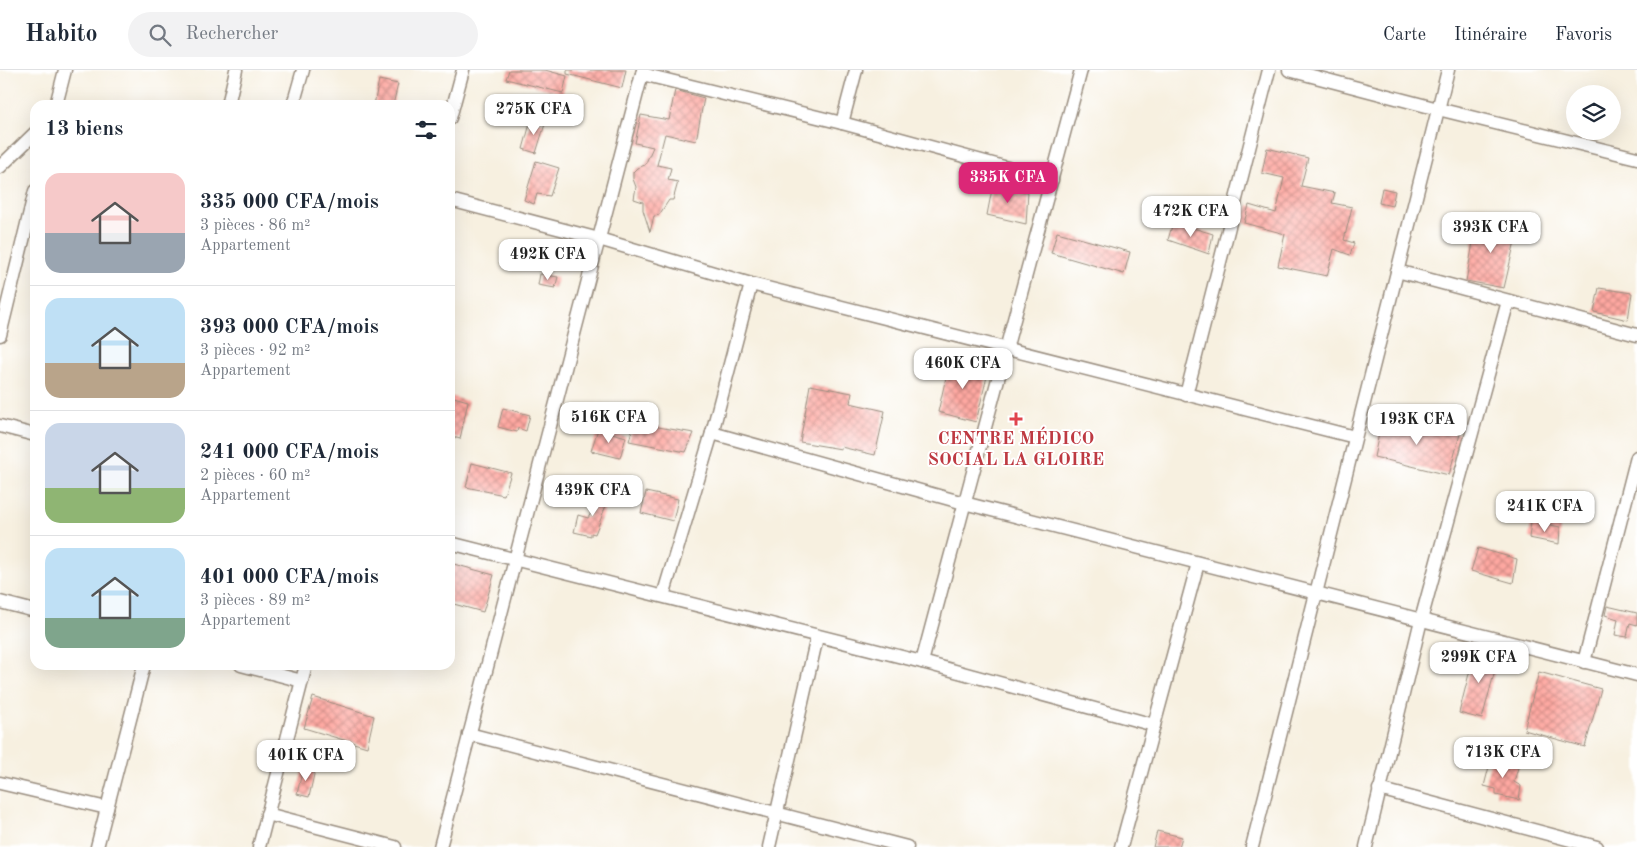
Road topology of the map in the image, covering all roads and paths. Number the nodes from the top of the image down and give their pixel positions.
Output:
1 (65, 70) edge
2 (236, 70) edge
3 (303, 70) edge
4 (463, 70) edge
5 (856, 70) edge
6 (1081, 70) edge
7 (1268, 70) edge
8 (1289, 70) edge
9 (1448, 70) edge
10 (643, 72) edge
11 (57, 100) edge
12 (229, 100) edge
13 (294, 100) edge
14 (455, 100) edge
15 (1438, 110) junction
16 (842, 123) junction
17 (30, 138) edge
18 (1637, 158) edge
19 (0, 167) edge
20 (1052, 180) junction
21 (455, 201) edge
22 (30, 229) edge
23 (599, 239) junction
24 (1397, 271) junction
25 (752, 284) junction
26 (1508, 301) junction
27 (0, 335) edge
28 (1637, 335) edge
29 (1006, 350) junction
30 (1186, 395) junction
31 (0, 426) edge
32 (712, 433) junction
33 (30, 434) edge
34 (1355, 437) junction
35 (1637, 457) edge
36 (964, 503) junction
37 (455, 545) edge
38 (515, 560) junction
39 (1198, 563) junction
40 (1316, 593) junction
41 (662, 596) junction
42 (0, 602) edge
43 (30, 611) edge
44 (1422, 620) junction
45 (817, 637) junction
46 (922, 662) junction
47 (1584, 662) junction
48 (143, 670) edge
49 (260, 670) edge
50 (305, 670) edge
51 (1637, 675) edge
52 (302, 681) junction
53 (1154, 726) junction
54 (470, 734) junction
55 (0, 784) edge
56 (1379, 789) junction
57 (107, 808) junction
58 (778, 812) junction
59 (267, 814) junction
60 (97, 847) edge
61 (259, 847) edge
62 (395, 847) edge
63 (440, 847) edge
64 (769, 847) edge
65 (907, 847) edge
66 (1121, 847) edge
67 (1252, 847) edge
68 (1366, 847) edge
69 (1597, 847) edge

1 - 11 street
2 - 12 street
3 - 13 street
4 - 14 street
5 - 16 street
6 - 20 street
7 - 30 street
8 - 15 street
9 - 15 street
10 - 16 street
10 - 23 street
15 - 18 street
15 - 24 street
16 - 20 street
17 - 19 street
20 - 29 street
21 - 23 street
22 - 27 street
23 - 25 street
23 - 38 street
24 - 26 street
24 - 34 street
25 - 29 street
25 - 32 street
26 - 28 street
26 - 44 street
29 - 30 street
29 - 36 street
30 - 34 street
31 - 33 street
32 - 36 street
32 - 41 street
34 - 40 street
35 - 47 street
36 - 39 street
36 - 46 street
37 - 38 street
38 - 41 street
38 - 54 street
39 - 40 street
39 - 53 street
40 - 44 street
40 - 67 street
41 - 45 street
42 - 43 street
44 - 47 street
44 - 56 street
45 - 46 street
45 - 58 street
46 - 53 street
47 - 51 street
48 - 57 street
49 - 52 street
50 - 52 street
52 - 59 street
53 - 66 street
54 - 58 street
54 - 63 street
55 - 57 street
56 - 68 street
56 - 69 street
57 - 60 street
58 - 64 street
58 - 65 street
59 - 61 street
59 - 62 street

